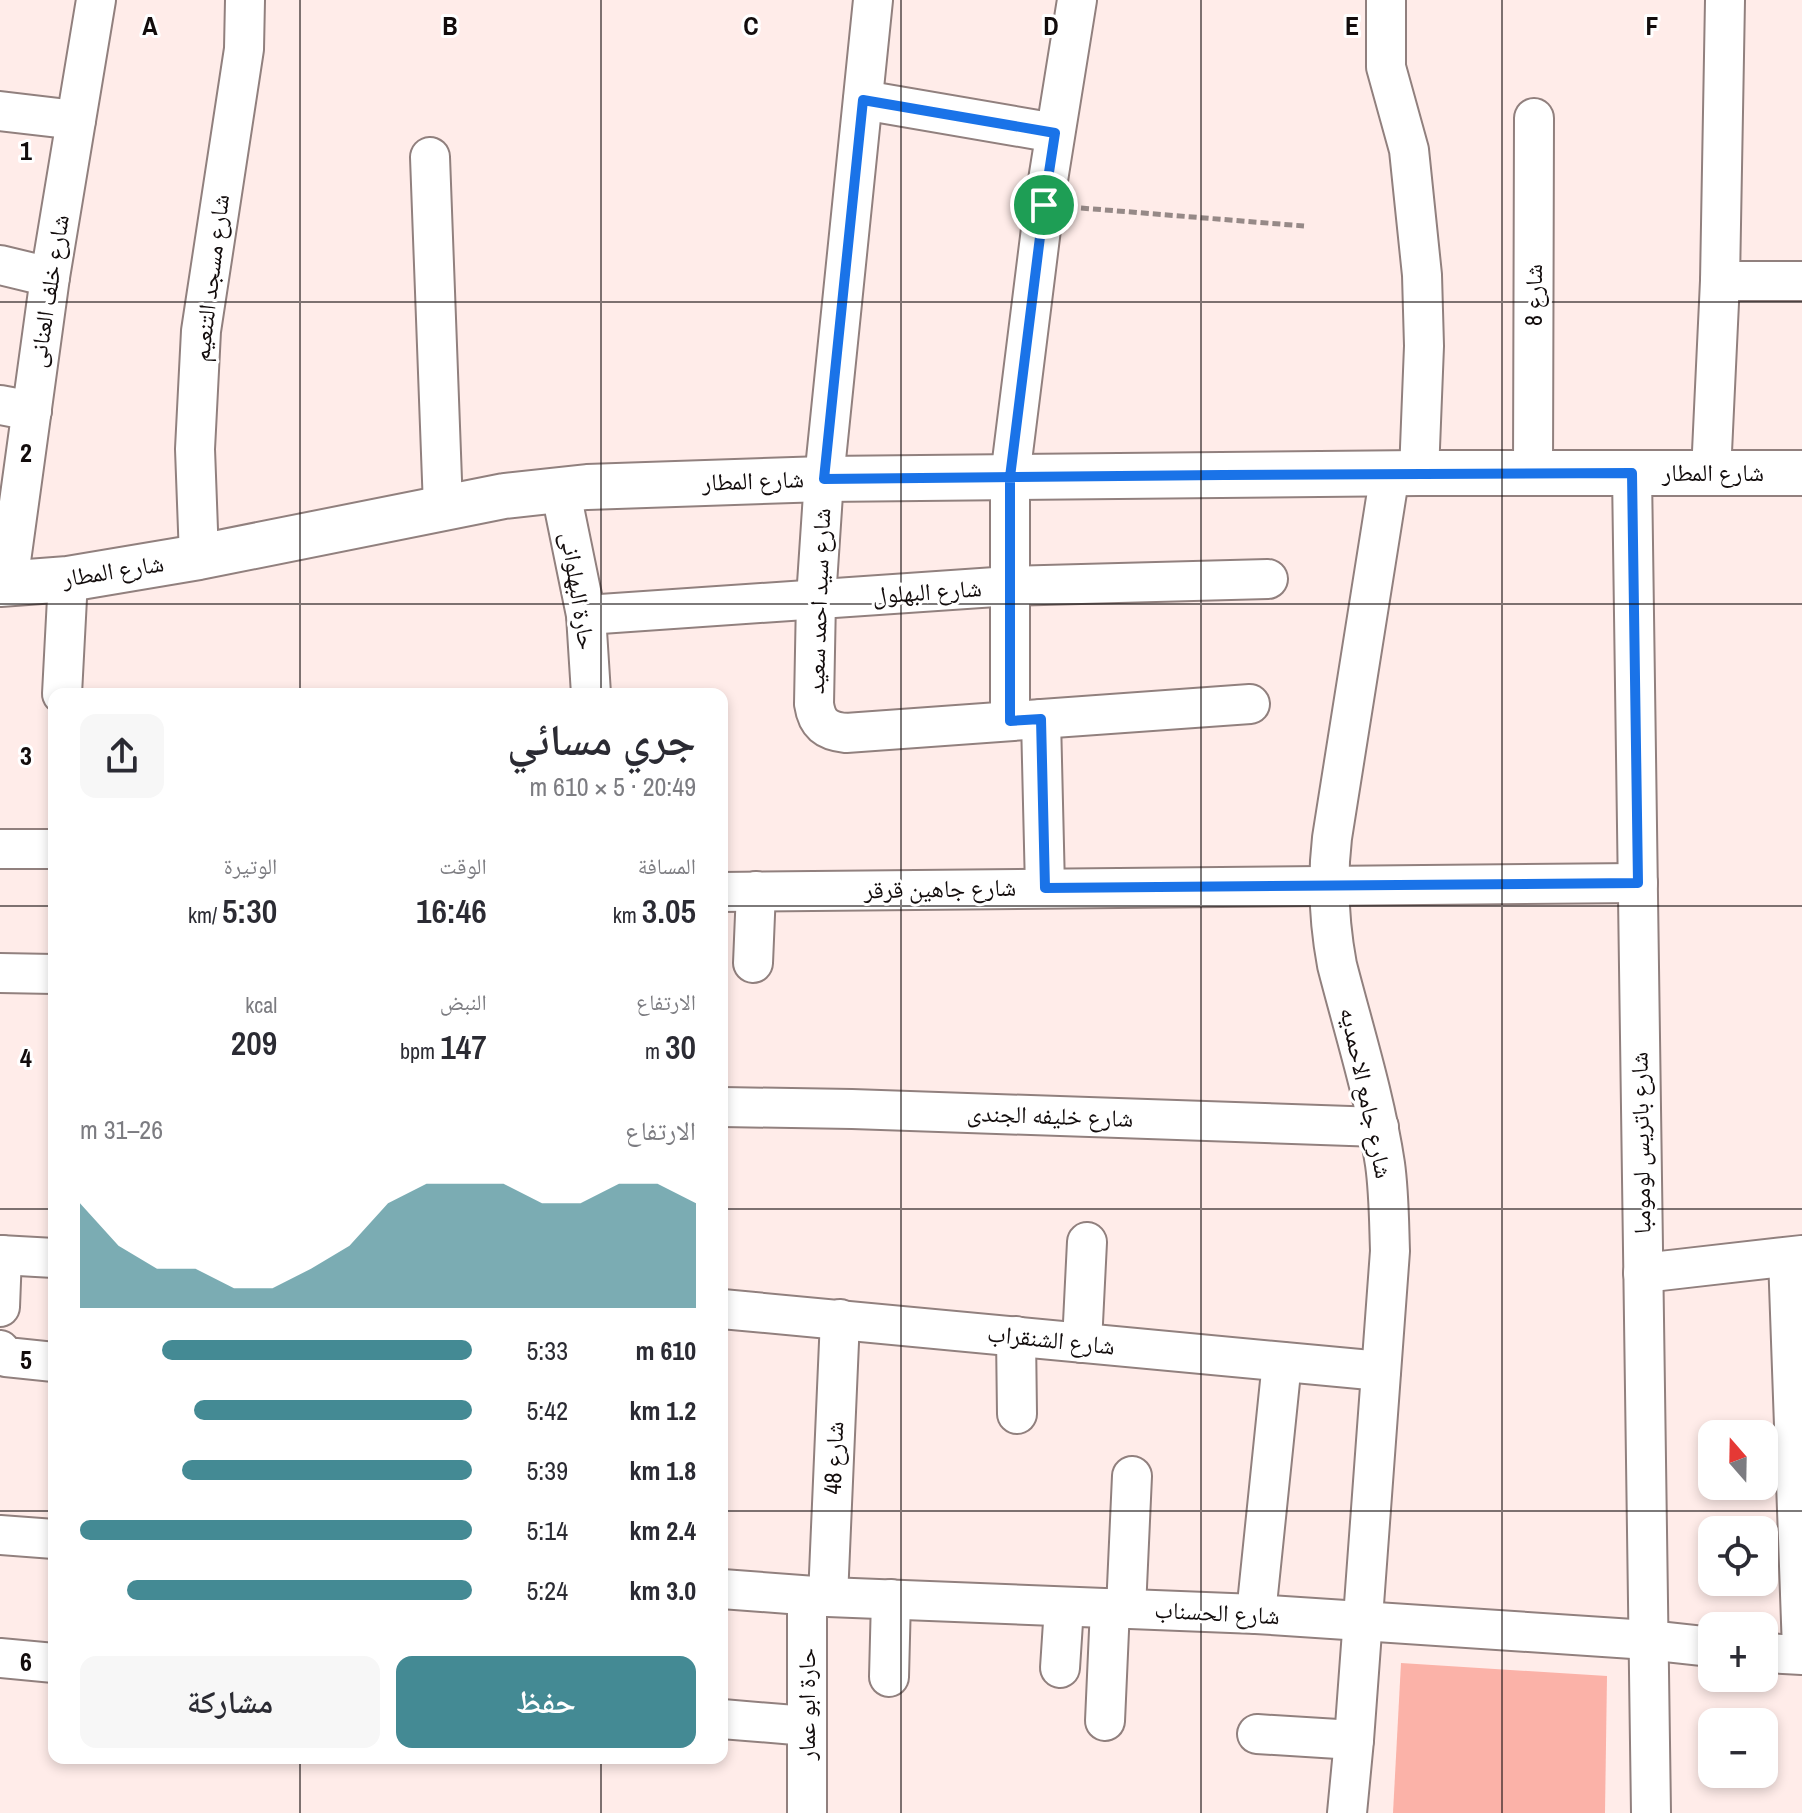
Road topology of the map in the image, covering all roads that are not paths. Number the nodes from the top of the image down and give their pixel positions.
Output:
1 (96, 0) edge
2 (245, 0) edge
3 (873, 0) edge
4 (1077, 0) edge
5 (1386, 0) edge
6 (1725, 0) edge
7 (863, 100) junction
8 (0, 111) edge
9 (1534, 118) dead end
10 (76, 120) junction
11 (1055, 133) junction
12 (430, 157) dead end
13 (0, 265) edge
14 (50, 277) junction
15 (1720, 281) junction
16 (1802, 281) edge
17 (16, 408) edge
18 (1404, 473) junction
19 (1533, 473) junction
20 (1632, 473) junction
21 (1711, 473) junction
22 (1802, 473) edge
23 (1010, 477) junction
24 (824, 479) junction
25 (11, 484) edge
26 (560, 488) junction
27 (443, 507) junction
28 (199, 557) junction
29 (68, 579) junction
30 (1268, 579) dead end
31 (4, 583) edge
32 (1010, 586) junction
33 (816, 599) junction
34 (586, 615) junction
35 (62, 688) edge
36 (591, 688) edge
37 (1250, 704) dead end
38 (1026, 720) junction
39 (48, 843) edge
40 (0, 849) edge
41 (1638, 883) junction
42 (1328, 886) junction
43 (1045, 888) junction
44 (739, 891) edge
45 (753, 963) dead end
46 (0, 973) edge
47 (48, 974) edge
48 (728, 1107) edge
49 (1379, 1127) junction
50 (1087, 1242) dead end
51 (1, 1255) edge
52 (1795, 1256) edge
53 (48, 1258) edge
54 (1643, 1273) junction
55 (0, 1307) edge
56 (728, 1310) edge
57 (840, 1319) junction
58 (1016, 1336) junction
59 (1082, 1343) junction
60 (0, 1350) edge
61 (48, 1361) edge
62 (1282, 1362) junction
63 (1381, 1371) junction
64 (1017, 1414) dead end
65 (1132, 1476) dead end
66 (0, 1535) edge
67 (48, 1539) edge
68 (728, 1589) edge
69 (818, 1596) junction
70 (891, 1599) junction
71 (1064, 1607) junction
72 (1118, 1609) junction
73 (1256, 1614) junction
74 (1362, 1622) junction
75 (1648, 1640) junction
76 (1698, 1645) edge
77 (1802, 1652) edge
78 (1778, 1653) edge
79 (0, 1658) edge
80 (48, 1662) edge
81 (1060, 1668) dead end
82 (889, 1677) dead end
83 (728, 1719) edge
84 (1105, 1721) dead end
85 (807, 1726) junction
86 (1257, 1734) dead end
87 (1354, 1740) junction
88 (807, 1813) edge
89 (1347, 1813) edge
90 (1651, 1813) edge

1 - 10 street, شارع خلف العنانى
2 - 28 street, شارع مسجد التنعيم
3 - 7 street, شارع سيد احمد سعيد
4 - 11 street
5 - 18 street, شارع جامع الاحمديه
6 - 15 street
7 - 11 street
7 - 24 street, شارع سيد احمد سعيد
8 - 10 street
9 - 19 street, شارع 8
10 - 14 street, شارع خلف العنانى
11 - 23 street
12 - 27 street
13 - 14 street
14 - 17 street, شارع خلف العنانى
15 - 16 street
15 - 21 street
17 - 25 street, شارع خلف العنانى
18 - 19 street, شارع المطار
18 - 23 street, شارع المطار
18 - 42 street, شارع جامع الاحمديه
19 - 20 street, شارع المطار
20 - 21 street, شارع المطار
20 - 41 street, شارع باتريس لومومبا
21 - 22 street, شارع المطار
23 - 24 street, شارع المطار
23 - 32 street
24 - 26 street, شارع المطار
24 - 33 street, شارع سيد احمد سعيد
25 - 31 street, شارع خلف العنانى
26 - 27 street, شارع المطار
26 - 34 street, حارة البهلوانى
27 - 28 street, شارع المطار
28 - 29 street, شارع المطار
29 - 31 street, شارع المطار
29 - 35 street
30 - 32 street, شارع البهلول
32 - 33 street, شارع البهلول
32 - 38 street
33 - 34 street, شارع البهلول
33 - 38 street, شارع سيد احمد سعيد
34 - 36 street, حارة البهلوانى
37 - 38 street, شارع سيد احمد سعيد
38 - 43 street
39 - 40 street
41 - 42 street, شارع جاهين قرقر
41 - 54 street, شارع باتريس لومومبا
42 - 43 street, شارع جاهين قرقر
42 - 49 street, شارع جامع الاحمديه
43 - 44 street, شارع جاهين قرقر
44 - 45 street
46 - 47 street
48 - 49 street, شارع خليفه الجندى
49 - 63 street, شارع جامع الاحمديه
50 - 59 street
51 - 53 street
51 - 55 street
52 - 54 street
52 - 77 street
54 - 75 street, شارع باتريس لومومبا
56 - 57 street, شارع الشنقراب
57 - 58 street, شارع الشنقراب
57 - 69 street, شارع 48
58 - 59 street, شارع الشنقراب
58 - 64 street
59 - 62 street, شارع الشنقراب
60 - 61 street
62 - 63 street, شارع الشنقراب
62 - 73 street
63 - 74 street, شارع جامع الاحمديه
65 - 72 street
66 - 67 street
68 - 69 street, شارع الحسناب
69 - 70 street, شارع الحسناب
69 - 85 street, حارة ابو عمار
70 - 71 street, شارع الحسناب
70 - 82 street
71 - 72 street, شارع الحسناب
71 - 81 street
72 - 73 street, شارع الحسناب
72 - 84 street
73 - 74 street, شارع الحسناب
74 - 75 street, شارع الحسناب
74 - 87 street, شارع جامع الاحمديه
75 - 76 street, شارع الحسناب
75 - 90 street, شارع باتريس لومومبا
77 - 78 street
79 - 80 street
83 - 85 street
85 - 88 street, حارة ابو عمار
86 - 87 street
87 - 89 street, شارع جامع الاحمديه

